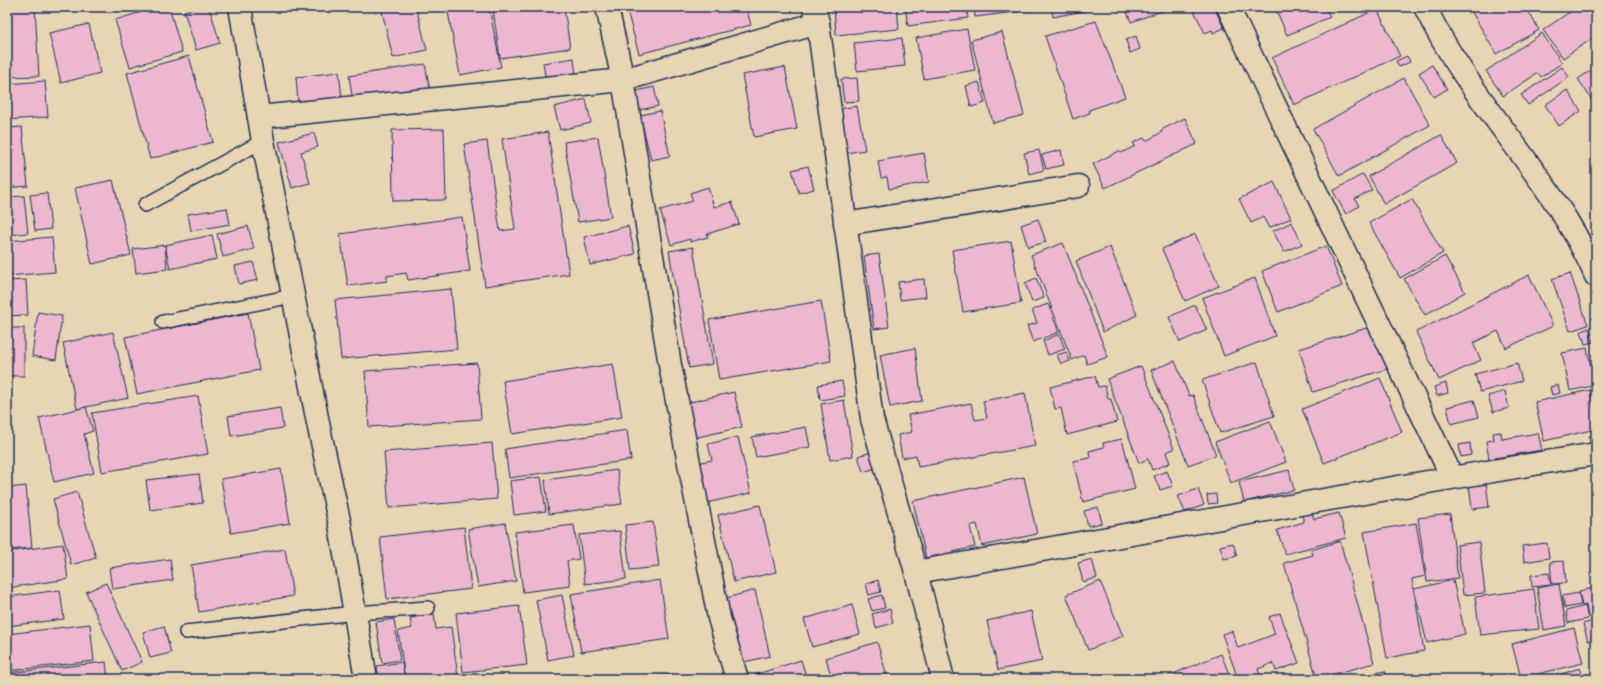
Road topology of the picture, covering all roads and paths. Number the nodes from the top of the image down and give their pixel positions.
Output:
1 (240, 7) edge
2 (607, 7) edge
3 (1228, 7) edge
4 (1425, 7) edge
5 (816, 15) edge
6 (623, 80) junction
7 (259, 117) junction
8 (263, 141) junction
9 (1078, 186) dead end
10 (145, 204) dead end
11 (845, 224) junction
12 (1591, 252) edge
13 (1596, 276) edge
14 (293, 296) junction
15 (163, 322) dead end
16 (1596, 454) edge
17 (1452, 477) junction
18 (916, 572) junction
19 (428, 608) dead end
20 (355, 613) junction
21 (186, 632) dead end
22 (366, 679) edge
23 (737, 679) edge
24 (943, 679) edge

1 - 7 street
2 - 6 street
3 - 17 street
4 - 12 street
5 - 6 street
5 - 11 street
6 - 7 street
6 - 23 street
7 - 8 street
8 - 10 lane
8 - 14 street
9 - 11 street
11 - 18 street
12 - 13 street
14 - 15 lane
14 - 20 street
16 - 17 street
17 - 18 street
18 - 24 street
19 - 20 lane
20 - 21 lane
20 - 22 street

